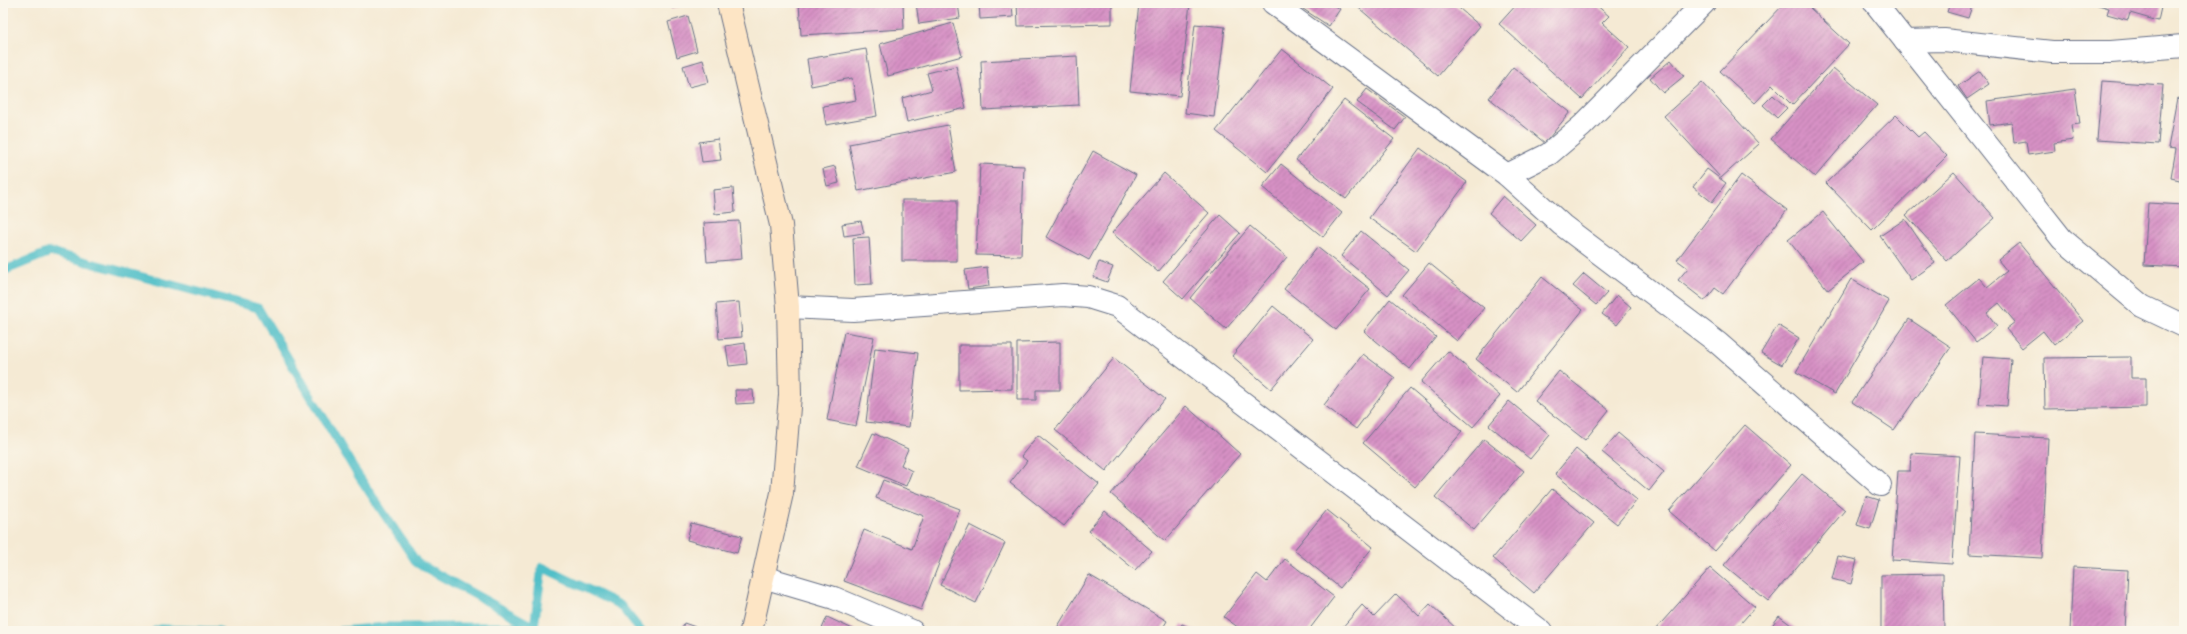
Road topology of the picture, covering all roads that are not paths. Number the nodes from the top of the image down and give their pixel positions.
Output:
1 (728, 3) edge
2 (1273, 3) edge
3 (1704, 3) edge
4 (1875, 3) edge
5 (1905, 40) junction
6 (2184, 46) edge
7 (1507, 175) junction
8 (788, 307) junction
9 (2184, 326) edge
10 (1880, 485) dead end
11 (763, 578) junction
12 (751, 631) edge
13 (912, 631) edge
14 (1541, 631) edge

1 - 8 main road
2 - 7 street
3 - 7 street
4 - 5 street
5 - 6 street
5 - 9 street
7 - 10 street
8 - 11 main road
8 - 14 street
11 - 12 main road
11 - 13 street

